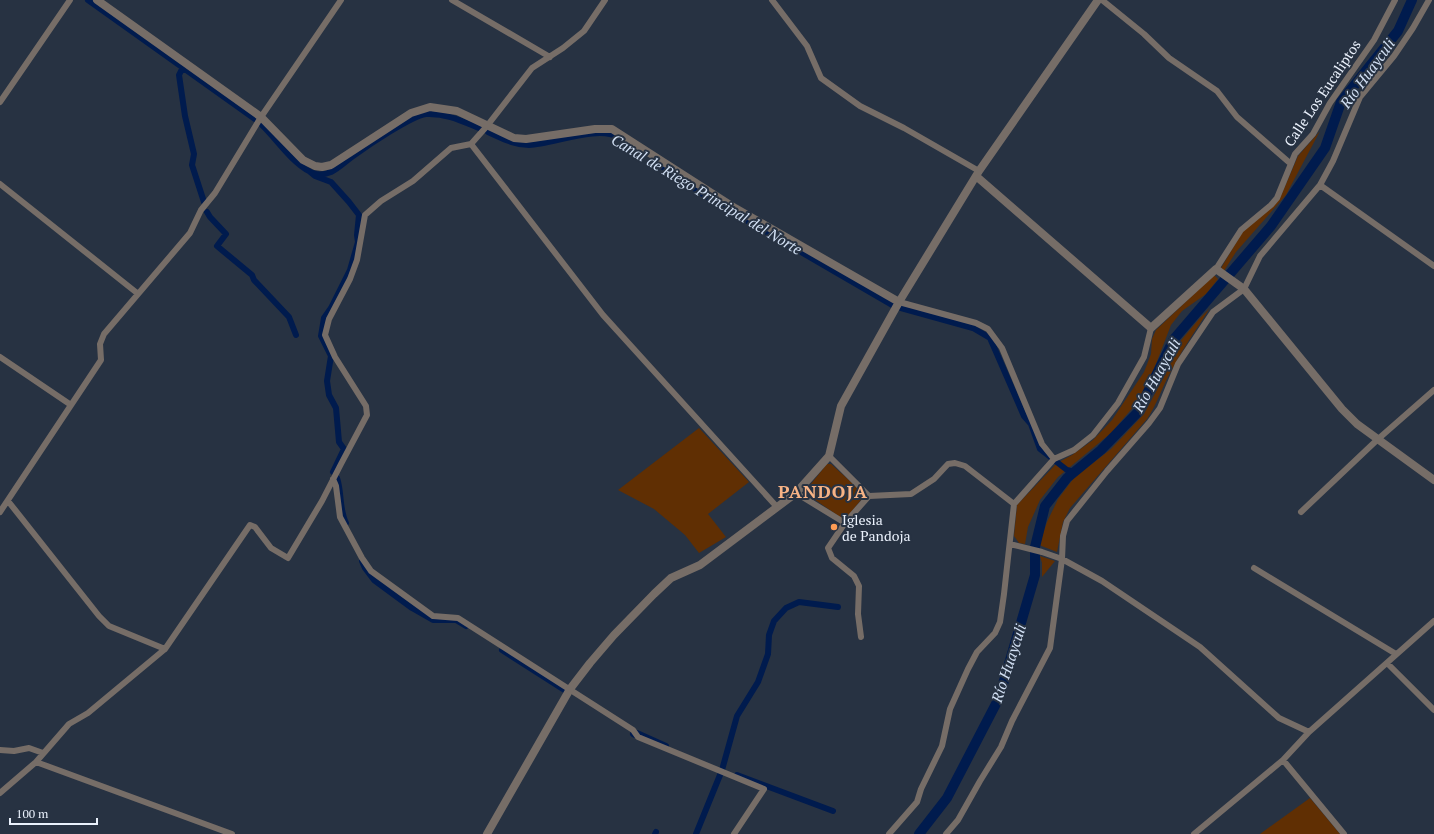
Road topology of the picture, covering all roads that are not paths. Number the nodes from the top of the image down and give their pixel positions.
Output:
1 (70, 0) edge
2 (97, 0) edge
3 (341, 0) edge
4 (452, 0) edge
5 (605, 0) edge
6 (772, 0) edge
7 (1098, 0) edge
8 (1102, 0) edge
9 (1395, 0) edge
10 (1429, 0) edge
11 (550, 57) junction
12 (0, 102) edge
13 (261, 117) junction
14 (487, 126) junction
15 (471, 144) junction
16 (1291, 164) junction
17 (977, 173) junction
18 (0, 184) edge
19 (1320, 185) junction
20 (1434, 266) edge
21 (1218, 271) junction
22 (1241, 288) junction
23 (137, 293) junction
24 (899, 302) junction
25 (1151, 328) junction
26 (0, 357) edge
27 (1434, 390) edge
28 (71, 405) junction
29 (1377, 440) junction
30 (829, 456) junction
31 (1054, 459) junction
32 (333, 479) junction
33 (1434, 480) edge
34 (796, 493) junction
35 (869, 496) junction
36 (8, 501) junction
37 (1014, 504) junction
38 (777, 507) junction
39 (0, 512) edge
40 (1301, 512) dead end
41 (845, 523) junction
42 (1010, 544) junction
43 (1062, 559) junction
44 (1254, 568) dead end
45 (1434, 621) edge
46 (861, 638) dead end
47 (165, 649) junction
48 (1396, 654) junction
49 (1386, 663) junction
50 (570, 689) junction
51 (1434, 710) edge
52 (1309, 732) junction
53 (0, 750) edge
54 (44, 754) junction
55 (1283, 760) junction
56 (36, 762) junction
57 (0, 793) edge
58 (232, 834) edge
59 (487, 834) edge
60 (734, 834) edge
61 (889, 834) edge
62 (946, 834) edge
63 (1194, 834) edge
64 (1344, 834) edge

1 - 12 street
2 - 13 street
3 - 13 street
4 - 11 street
5 - 11 street
6 - 17 street
7 - 17 street
8 - 16 street
9 - 16 street, Calle Los Eucaliptos
10 - 19 street
11 - 14 street
13 - 14 street
13 - 23 street
14 - 15 street
14 - 24 street
15 - 32 street
15 - 38 street
16 - 21 street, Calle Los Eucaliptos
17 - 24 street
17 - 25 street
18 - 23 street
19 - 20 street
19 - 22 street
21 - 22 street
21 - 25 street, Calle Los Eucaliptos
22 - 29 street
22 - 43 street
23 - 28 street
24 - 30 street
24 - 31 street
25 - 31 street
26 - 28 street
27 - 29 street
28 - 36 street
29 - 33 street
29 - 40 street
30 - 34 street
30 - 35 street
31 - 37 street
32 - 47 street
32 - 50 street
34 - 38 street
34 - 41 street
35 - 37 street
35 - 41 street
36 - 39 street
36 - 47 street
37 - 42 street
38 - 50 street
41 - 46 street
42 - 43 street
42 - 61 street
43 - 52 street
43 - 62 street
44 - 48 street
45 - 48 street
47 - 54 street
48 - 49 street
49 - 51 street
49 - 52 street
50 - 59 street
50 - 60 street
52 - 55 street
53 - 54 street
54 - 56 street
55 - 63 street
55 - 64 street
56 - 57 street
56 - 58 street

